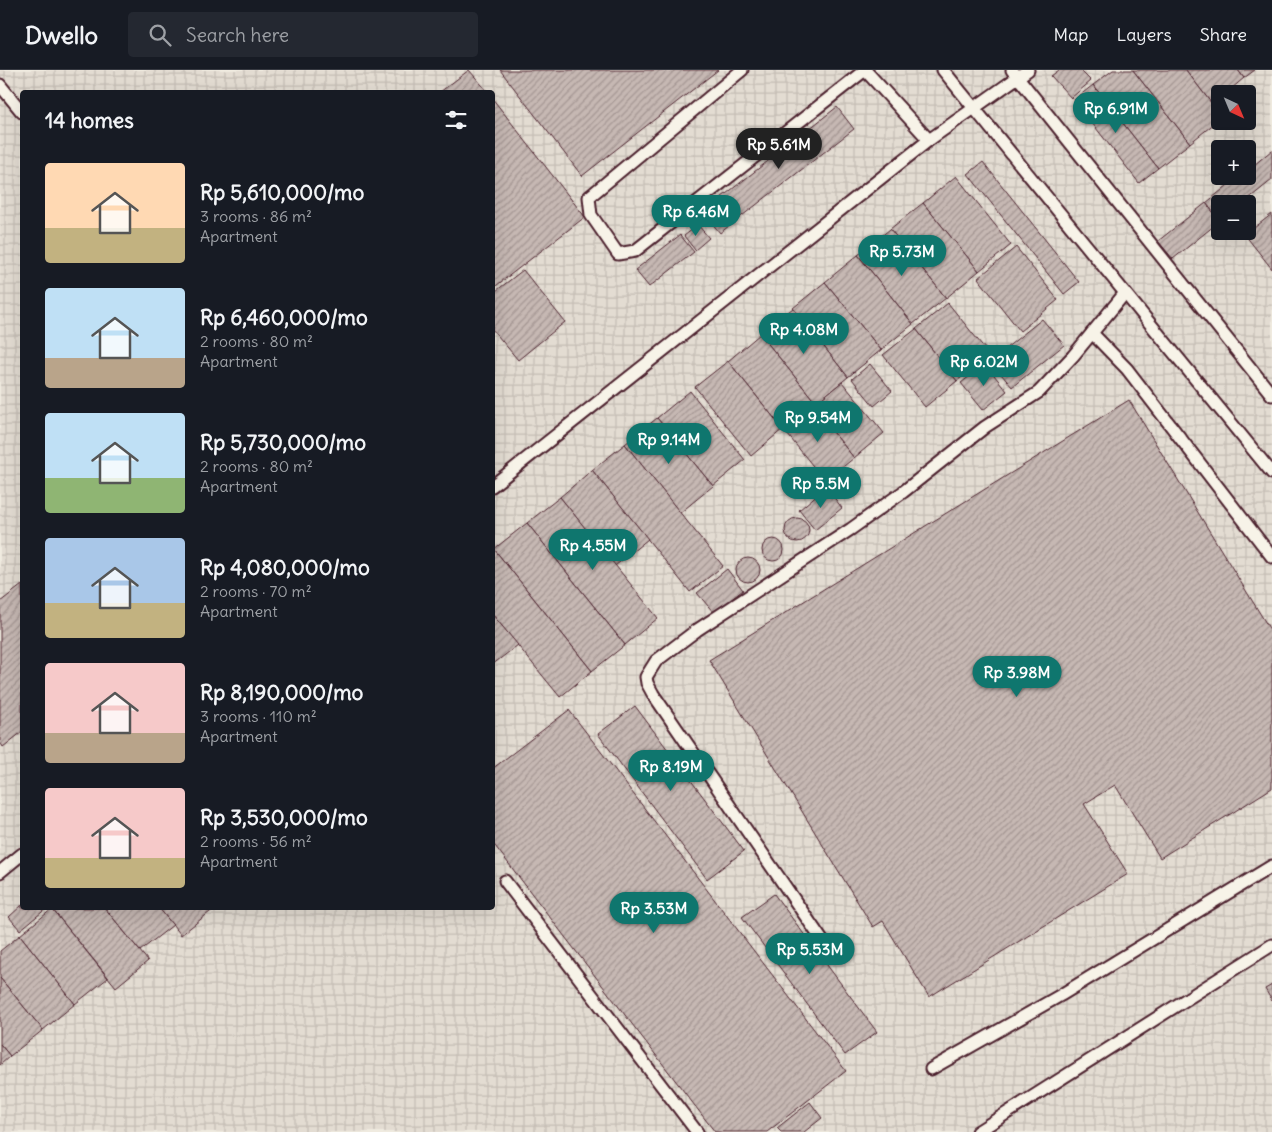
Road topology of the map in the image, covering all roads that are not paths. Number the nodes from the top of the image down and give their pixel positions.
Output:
1 (742, 70) edge
2 (943, 70) edge
3 (1028, 70) edge
4 (1015, 74) edge
5 (0, 85) edge
6 (974, 106) junction
7 (20, 110) edge
8 (930, 140) junction
9 (1125, 293) junction
10 (1092, 334) junction
11 (1272, 395) edge
12 (1272, 473) edge
13 (495, 484) edge
14 (1272, 557) edge
15 (20, 856) edge
16 (1272, 866) edge
17 (0, 872) edge
18 (505, 881) dead end
19 (1272, 945) edge
20 (826, 946) dead end
21 (931, 1068) dead end
22 (697, 1132) edge
23 (977, 1132) edge

1 - 8 lane
2 - 6 lane
3 - 4 lane
4 - 6 lane
4 - 11 lane
5 - 7 lane
6 - 8 lane
6 - 9 lane
8 - 13 lane
9 - 10 lane
9 - 12 lane
10 - 14 lane
10 - 20 lane
15 - 17 lane
16 - 21 lane
18 - 22 lane
19 - 23 lane

